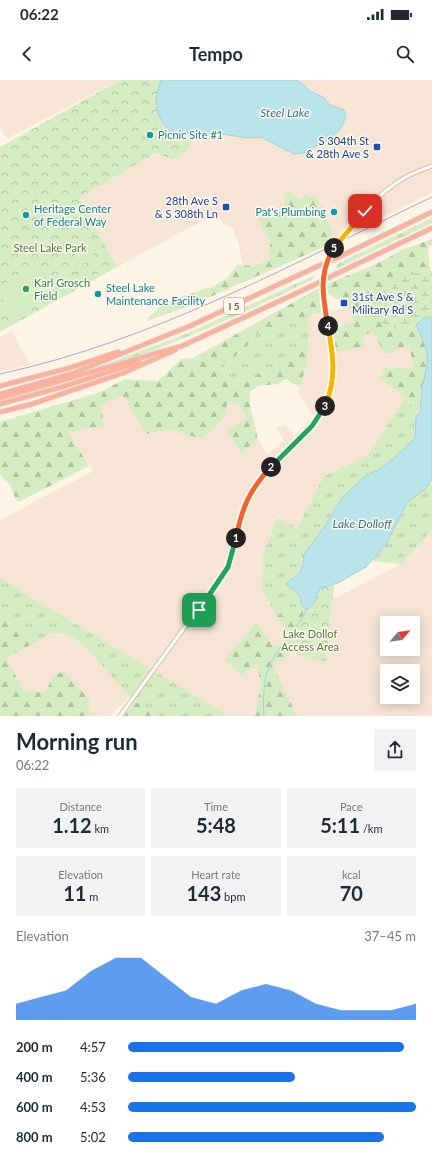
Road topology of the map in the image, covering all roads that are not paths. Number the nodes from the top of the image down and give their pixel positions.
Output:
1 (432, 166) edge
2 (432, 212) edge
3 (432, 228) edge
4 (151, 342) junction
5 (182, 346) junction
6 (164, 352) junction
7 (0, 386) edge
8 (0, 394) edge
9 (0, 398) edge
10 (0, 404) edge
11 (0, 412) edge
12 (120, 716) edge

1 - 12 main road
2 - 4 highway, I 5, bridge
3 - 5 highway, I 5, bridge
4 - 7 highway, I 5
4 - 8 highway
5 - 6 highway, I 5
5 - 11 highway
6 - 9 highway
6 - 10 highway, I 5

